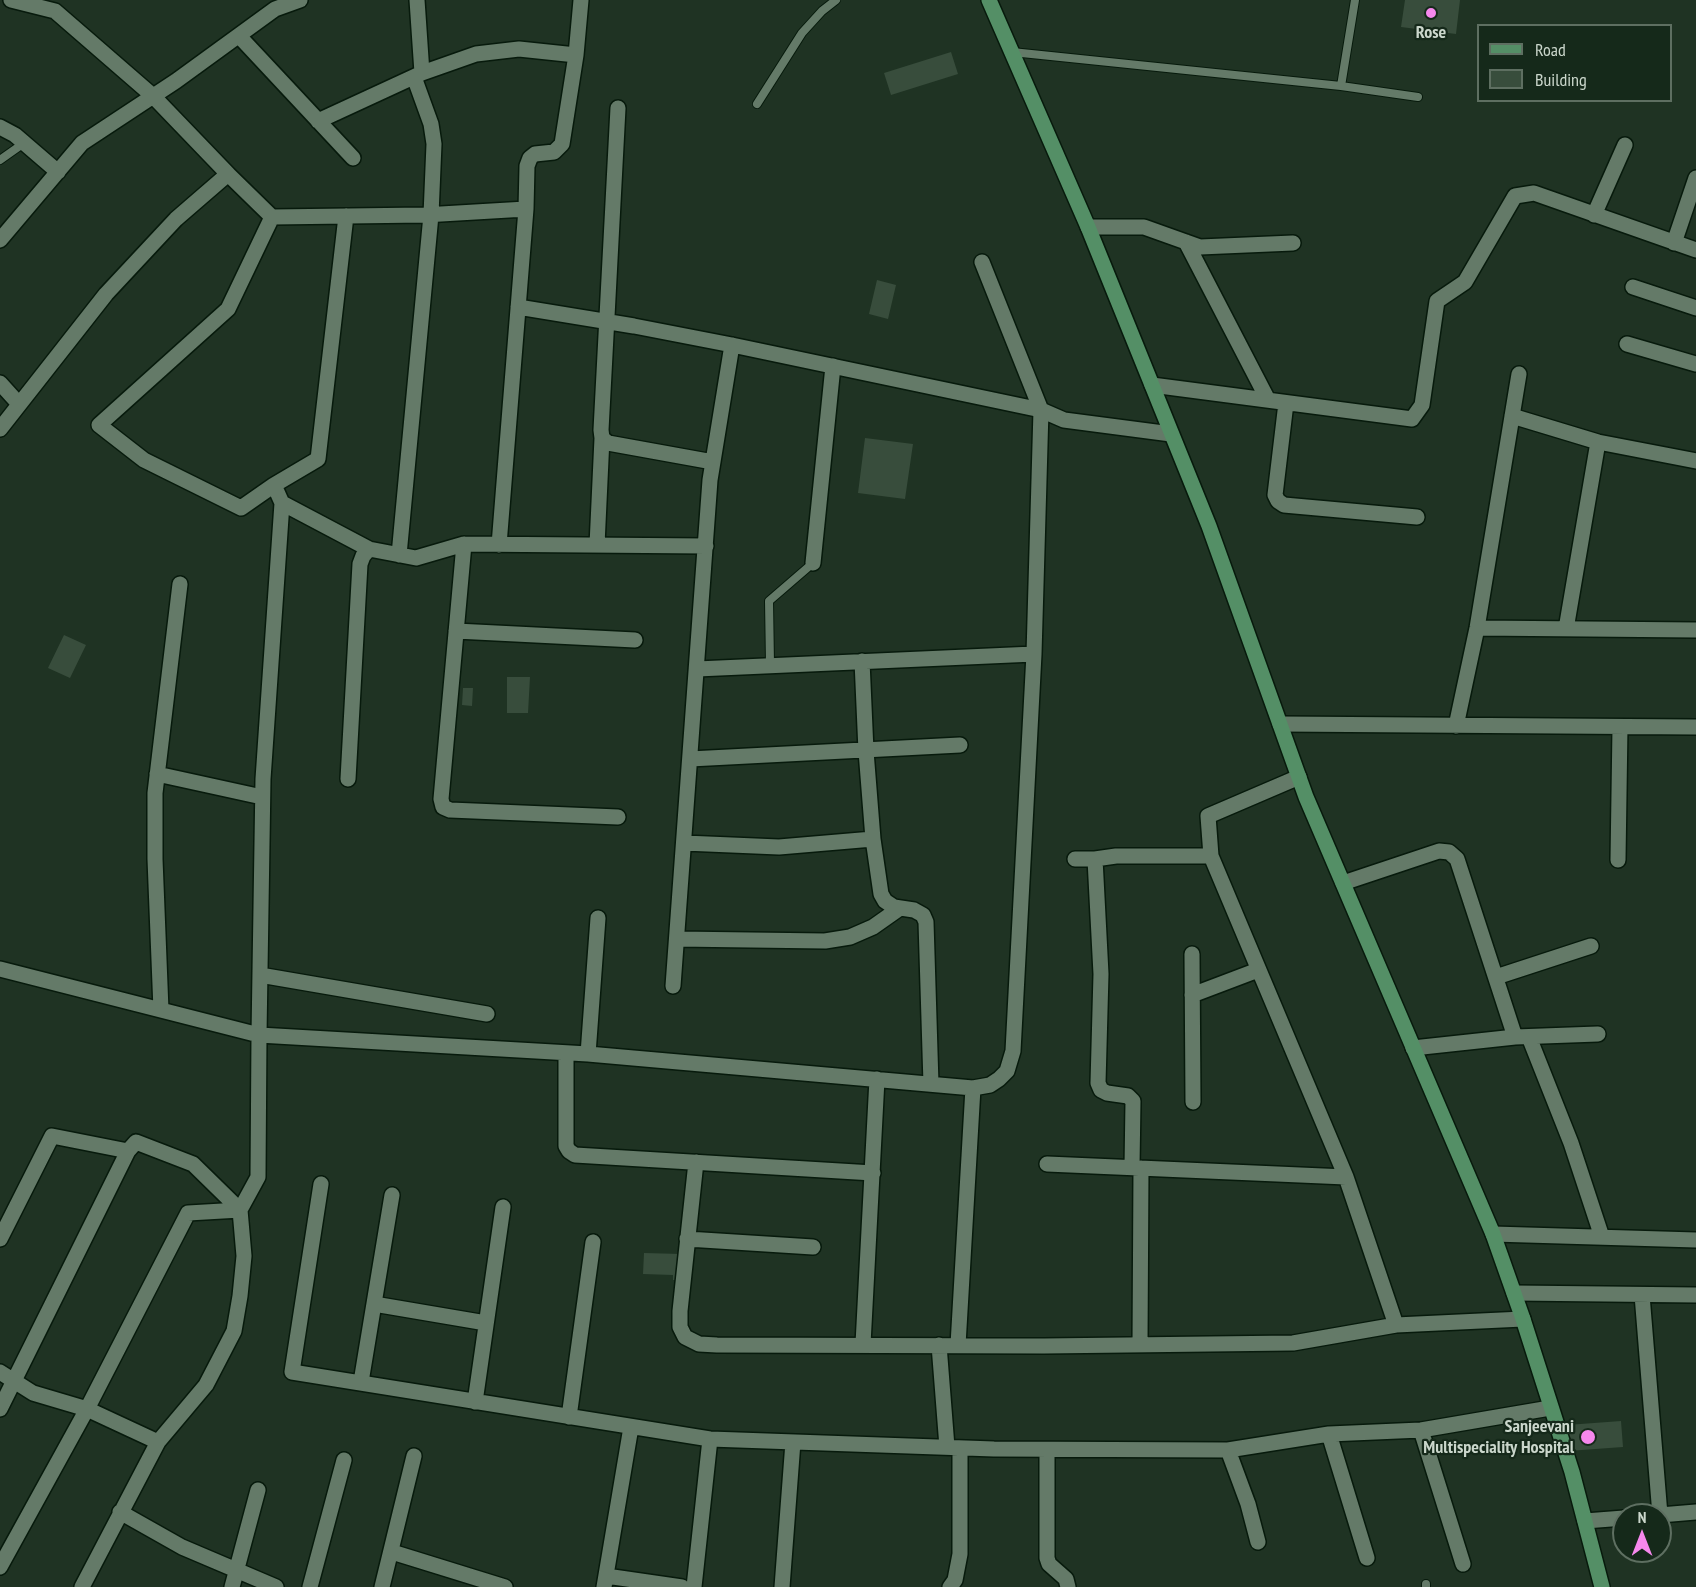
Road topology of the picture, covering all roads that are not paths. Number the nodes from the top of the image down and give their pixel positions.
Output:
1 (11, 0) edge
2 (300, 0) edge
3 (417, 0) edge
4 (580, 0) edge
5 (836, 0) edge
6 (989, 0) edge
7 (1355, 0) edge
8 (239, 36) junction
9 (1012, 52) junction
10 (576, 55) junction
11 (418, 75) junction
12 (1341, 86) junction
13 (153, 96) junction
14 (1418, 97) dead end
15 (757, 104) dead end
16 (618, 108) dead end
17 (318, 121) junction
18 (0, 127) edge
19 (24, 143) junction
20 (1625, 145) dead end
21 (352, 158) dead end
22 (0, 160) edge
23 (58, 172) junction
24 (228, 174) junction
25 (1696, 178) edge
26 (526, 209) junction
27 (431, 215) junction
28 (1594, 215) junction
29 (346, 216) junction
30 (272, 217) junction
31 (1088, 227) junction
32 (0, 240) edge
33 (1186, 242) junction
34 (1293, 243) dead end
35 (1674, 243) junction
36 (1696, 250) edge
37 (982, 262) dead end
38 (1633, 287) dead end
39 (518, 307) junction
40 (1696, 308) edge
41 (607, 321) junction
42 (1627, 344) dead end
43 (732, 345) junction
44 (1696, 364) edge
45 (833, 366) junction
46 (1519, 374) dead end
47 (0, 383) edge
48 (1152, 386) junction
49 (1268, 400) junction
50 (1286, 403) junction
51 (19, 404) junction
52 (1041, 410) junction
53 (1512, 417) junction
54 (0, 429) edge
55 (1171, 434) junction
56 (602, 438) junction
57 (1598, 442) junction
58 (1696, 461) edge
59 (713, 462) junction
60 (274, 485) junction
61 (282, 503) junction
62 (1417, 517) dead end
63 (464, 544) junction
64 (499, 545) junction
65 (597, 545) junction
66 (706, 546) junction
67 (369, 549) junction
68 (399, 555) junction
69 (813, 563) joint
70 (180, 584) dead end
71 (1477, 628) junction
72 (1566, 629) junction
73 (1696, 630) edge
74 (456, 631) junction
75 (635, 640) dead end
76 (1034, 654) junction
77 (862, 661) junction
78 (770, 664) junction
79 (697, 669) junction
80 (1280, 724) junction
81 (1456, 726) junction
82 (1620, 727) junction
83 (1696, 727) edge
84 (960, 745) dead end
85 (866, 751) junction
86 (690, 759) junction
87 (158, 774) junction
88 (1299, 777) junction
89 (348, 779) dead end
90 (262, 797) junction
91 (618, 817) dead end
92 (873, 839) junction
93 (684, 843) junction
94 (1211, 856) junction
95 (1075, 859) dead end
96 (1095, 859) junction
97 (1618, 860) dead end
98 (1343, 883) junction
99 (900, 908) junction
100 (598, 918) dead end
101 (676, 939) junction
102 (1591, 945) dead end
103 (1192, 954) dead end
104 (0, 969) edge
105 (1258, 970) junction
106 (260, 975) junction
107 (1496, 977) junction
108 (673, 986) dead end
109 (1192, 995) junction
110 (161, 1010) junction
111 (487, 1014) dead end
112 (1598, 1034) dead end
113 (259, 1035) junction
114 (1522, 1037) junction
115 (1413, 1048) junction
116 (567, 1053) junction
117 (588, 1054) junction
118 (877, 1079) junction
119 (931, 1084) junction
120 (973, 1088) junction
121 (1193, 1102) dead end
122 (128, 1150) junction
123 (696, 1162) junction
124 (1047, 1164) dead end
125 (1137, 1168) junction
126 (873, 1173) junction
127 (1346, 1177) junction
128 (321, 1184) dead end
129 (392, 1195) dead end
130 (503, 1207) dead end
131 (240, 1210) junction
132 (1493, 1234) junction
133 (1602, 1237) junction
134 (0, 1239) edge
135 (687, 1239) junction
136 (1696, 1240) edge
137 (592, 1242) dead end
138 (813, 1247) dead end
139 (1514, 1293) junction
140 (1642, 1295) junction
141 (1696, 1295) edge
142 (374, 1304) junction
143 (1523, 1318) junction
144 (486, 1323) junction
145 (1396, 1325) junction
146 (863, 1344) junction
147 (939, 1345) junction
148 (958, 1345) junction
149 (1140, 1345) junction
150 (6, 1376) edge
151 (361, 1383) junction
152 (475, 1402) junction
153 (1550, 1408) junction
154 (0, 1409) edge
155 (87, 1409) junction
156 (569, 1417) junction
157 (631, 1427) junction
158 (1421, 1430) junction
159 (1329, 1434) junction
160 (710, 1439) junction
161 (158, 1442) junction
162 (793, 1442) junction
163 (953, 1447) junction
164 (1047, 1450) junction
165 (1228, 1450) junction
166 (414, 1456) dead end
167 (344, 1460) dead end
168 (258, 1490) dead end
169 (1659, 1503) edge
170 (120, 1512) junction
171 (1696, 1512) edge
172 (1672, 1514) edge
173 (1612, 1519) edge
174 (1585, 1521) junction
175 (1258, 1542) dead end
176 (392, 1552) junction
177 (1367, 1558) dead end
178 (1463, 1564) dead end
179 (0, 1567) edge
180 (237, 1570) junction
181 (605, 1581) edge
182 (82, 1587) edge
183 (232, 1587) edge
184 (276, 1587) edge
185 (309, 1587) edge
186 (382, 1587) edge
187 (505, 1587) edge
188 (682, 1587) edge
189 (694, 1587) edge
190 (783, 1587) edge
191 (950, 1587) edge
192 (1068, 1587) edge
193 (1602, 1587) edge

1 - 13 street
2 - 8 street
3 - 11 street
4 - 10 street
5 - 15 lane
6 - 9 street
7 - 12 lane
8 - 13 street
8 - 17 street
9 - 12 lane
9 - 31 street
10 - 11 street
10 - 26 street
11 - 17 street
11 - 27 street
12 - 14 lane
13 - 23 street
13 - 24 street
16 - 41 street
17 - 21 street
18 - 19 street
19 - 22 lane
19 - 23 street
20 - 28 street
23 - 32 street
24 - 30 street
24 - 51 street
25 - 35 street
26 - 27 street
26 - 39 street
27 - 29 street
27 - 68 street
28 - 35 street
28 - 50 street
29 - 30 street
29 - 60 street
30 - 60 street
31 - 33 street
31 - 48 street
33 - 34 street
33 - 49 street
35 - 36 street
37 - 52 street
38 - 40 street
39 - 41 street
39 - 64 street
41 - 43 street
41 - 56 street
42 - 44 street
43 - 45 street
43 - 59 street
45 - 52 street
45 - 69 street
46 - 53 street
47 - 51 street
48 - 49 street
48 - 55 street
49 - 50 street
50 - 62 street
51 - 54 street
52 - 55 street
52 - 76 street
53 - 57 street
53 - 71 street
55 - 80 street
56 - 59 street
56 - 65 street
57 - 58 street
57 - 72 street
59 - 66 street
60 - 61 street
61 - 67 street
61 - 90 street
63 - 64 street
63 - 68 street
63 - 74 street
64 - 65 street
65 - 66 street
66 - 79 street
67 - 68 street
67 - 89 street
69 - 78 lane
70 - 87 street
71 - 72 street
71 - 81 street
72 - 73 street
74 - 75 street
74 - 91 street
76 - 77 street
76 - 120 street
77 - 78 street
77 - 85 street
78 - 79 street
79 - 86 street
80 - 81 street
80 - 88 street
81 - 82 street
82 - 83 street
82 - 97 street
84 - 85 street
85 - 86 street
85 - 92 street
86 - 93 street
87 - 90 street
87 - 110 street
88 - 94 street
88 - 98 street
90 - 106 street
92 - 93 street
92 - 99 street
93 - 101 street
94 - 96 street
94 - 105 street
95 - 96 street
96 - 125 street
98 - 107 street
98 - 115 street
99 - 101 street
99 - 119 street
100 - 117 street
101 - 108 street
102 - 107 street
103 - 109 street
104 - 110 street
105 - 109 street
105 - 127 street
106 - 111 street
106 - 113 street
107 - 114 street
109 - 121 street
110 - 113 street
112 - 114 street
113 - 116 street
113 - 131 street
114 - 115 street
114 - 133 street
115 - 132 street
116 - 117 street
116 - 123 street
117 - 118 street
118 - 119 street
118 - 126 street
119 - 120 street
120 - 148 street
122 - 131 street
122 - 134 street
122 - 150 street
123 - 126 street
123 - 135 street
124 - 125 street
125 - 127 street
125 - 149 street
126 - 146 street
127 - 145 street
128 - 151 street
129 - 142 street
130 - 144 street
131 - 155 street
131 - 161 street
132 - 133 street
132 - 139 street
133 - 136 street
135 - 138 street
135 - 146 street
137 - 156 street
139 - 140 street
139 - 143 street
140 - 141 street
140 - 169 street
142 - 144 street
142 - 151 street
143 - 145 street
143 - 153 street
144 - 152 street
145 - 149 street
146 - 147 street
147 - 148 street
147 - 163 street
148 - 149 street
150 - 154 street
150 - 155 street
151 - 152 street
152 - 156 street
153 - 158 street
153 - 174 street
155 - 161 street
155 - 179 street
156 - 157 street
157 - 160 street
157 - 181 street
158 - 159 street
158 - 178 street
159 - 165 street
159 - 177 street
160 - 162 street
160 - 189 street
161 - 170 street
162 - 163 street
162 - 190 street
163 - 164 street
163 - 191 street
164 - 165 street
164 - 192 street
165 - 175 street
166 - 176 street
167 - 185 street
168 - 180 street
170 - 180 street
170 - 182 street
171 - 172 street
173 - 174 street
174 - 193 street
176 - 186 street
176 - 187 street
180 - 183 street
180 - 184 street
181 - 188 street

